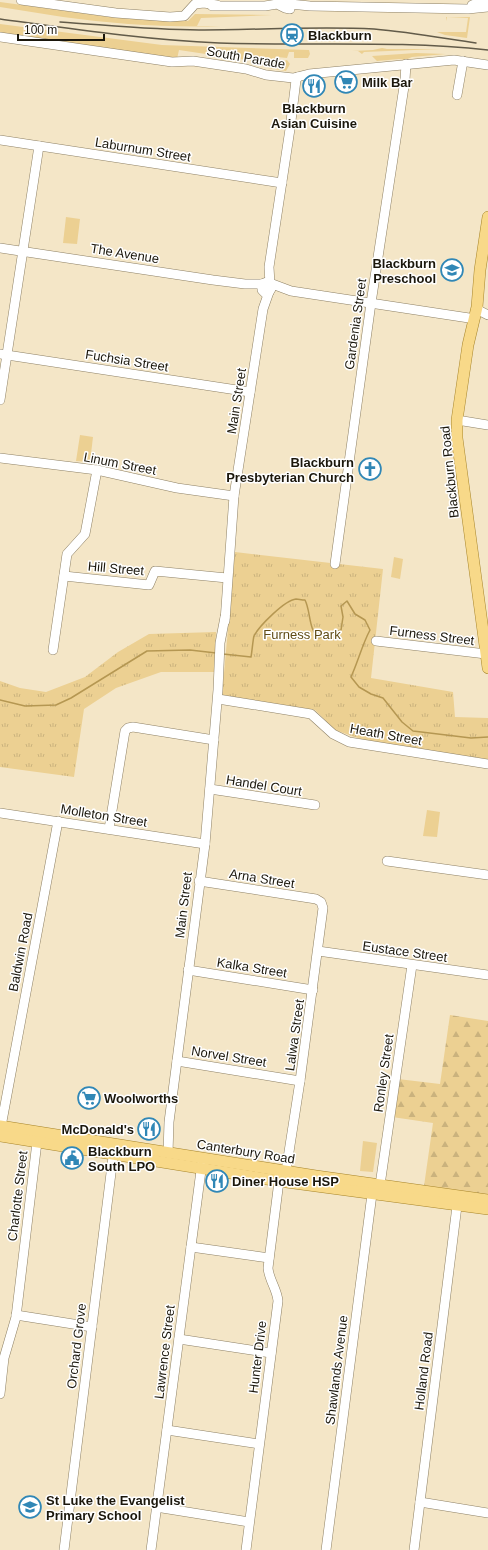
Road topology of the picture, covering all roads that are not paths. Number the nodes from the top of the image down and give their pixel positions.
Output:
1 (21, 0) edge
2 (279, 1) edge
3 (63, 3) edge
4 (481, 3) edge
5 (196, 4) edge
6 (377, 4) edge
7 (0, 37) edge
8 (463, 61) junction
9 (406, 64) junction
10 (488, 65) edge
11 (298, 77) junction
12 (457, 95) dead end
13 (0, 140) edge
14 (39, 146) junction
15 (278, 182) junction
16 (488, 217) edge
17 (0, 248) edge
18 (24, 251) junction
19 (266, 288) junction
20 (371, 303) junction
21 (488, 315) edge
22 (474, 316) junction
23 (3, 354) edge
24 (250, 392) junction
25 (0, 400) edge
26 (457, 420) junction
27 (488, 425) edge
28 (0, 458) edge
29 (97, 470) junction
30 (234, 496) junction
31 (335, 564) dead end
32 (64, 576) junction
33 (227, 578) junction
34 (485, 619) edge
35 (376, 641) dead end
36 (53, 650) dead end
37 (486, 654) junction
38 (488, 668) edge
39 (218, 695) junction
40 (214, 740) junction
41 (488, 764) edge
42 (210, 789) junction
43 (315, 805) dead end
44 (0, 813) edge
45 (58, 821) junction
46 (109, 829) junction
47 (205, 844) junction
48 (387, 861) dead end
49 (488, 876) edge
50 (199, 881) junction
51 (321, 902) joint
52 (318, 951) junction
53 (412, 965) junction
54 (188, 970) junction
55 (488, 975) edge
56 (313, 990) junction
57 (177, 1061) junction
58 (300, 1081) junction
59 (0, 1131) edge
60 (37, 1142) junction
61 (114, 1149) junction
62 (164, 1155) junction
63 (202, 1163) junction
64 (286, 1171) junction
65 (279, 1181) junction
66 (377, 1191) junction
67 (458, 1200) junction
68 (488, 1200) edge
69 (488, 1209) edge
70 (191, 1246) junction
71 (269, 1258) junction
72 (16, 1315) junction
73 (92, 1327) junction
74 (178, 1338) junction
75 (271, 1353) junction
76 (2, 1358) edge
77 (0, 1394) edge
78 (166, 1430) junction
79 (259, 1444) junction
80 (420, 1502) junction
81 (156, 1507) junction
82 (488, 1513) edge
83 (250, 1522) junction
84 (64, 1550) edge
85 (151, 1550) edge
86 (246, 1550) edge
87 (326, 1550) edge
88 (414, 1550) edge

1 - 3 street
2 - 5 street
2 - 6 street
3 - 5 street
4 - 6 street
7 - 11 street, South Parade
8 - 9 street, South Parade
8 - 10 street, South Parade
8 - 12 street
9 - 11 street, South Parade
9 - 20 street, Gardenia Street
11 - 15 street, Main Street
13 - 14 street, Laburnum Street
14 - 15 street, Laburnum Street
14 - 18 street
15 - 19 street, Main Street
16 - 22 main road, Blackburn Road
17 - 18 street, The Avenue
18 - 19 street, The Avenue
18 - 23 street
19 - 20 street, The Avenue
19 - 24 street, Main Street
20 - 22 street, The Avenue
20 - 31 street, Gardenia Street
21 - 22 street
22 - 26 main road, Blackburn Road
23 - 24 street, Fuchsia Street
23 - 25 street
24 - 30 street, Main Street
26 - 27 street
26 - 34 main road, Blackburn Road
28 - 29 street, Linum Street
29 - 30 street, Linum Street
29 - 32 street
30 - 33 street, Main Street
32 - 33 street, Hill Street
32 - 36 street
33 - 39 street, Main Street
34 - 37 main road, Blackburn Road
35 - 37 street, Furness Street
37 - 38 main road, Blackburn Road
39 - 40 street, Main Street
39 - 41 street, Heath Street
40 - 42 street, Main Street
40 - 46 street
42 - 43 street, Handel Court
42 - 47 street, Main Street
44 - 45 street, Molleton Street
45 - 46 street, Molleton Street
45 - 59 street, Baldwin Road
46 - 47 street, Molleton Street
47 - 50 street, Main Street
48 - 49 street
50 - 51 street, Arna Street
50 - 54 street, Main Street
51 - 52 street, Lalwa Street
52 - 53 street, Eustace Street
52 - 56 street, Lalwa Street
53 - 55 street, Eustace Street
53 - 66 street, Ronley Street
54 - 56 street, Kalka Street
54 - 57 street, Main Street
56 - 58 street, Lalwa Street
57 - 58 street, Norvel Street
57 - 62 street, Main Street
58 - 64 street, Lalwa Street
59 - 60 main road, Canterbury Road
59 - 61 main road, Canterbury Road
60 - 61 main road, Canterbury Road
60 - 72 street, Charlotte Street
61 - 62 main road, Canterbury Road
61 - 73 street, Orchard Grove
62 - 63 main road, Canterbury Road
63 - 64 main road, Canterbury Road
63 - 65 main road, Canterbury Road
63 - 70 street, Lawrence Street
64 - 65 street, Hunter Drive
64 - 66 main road, Canterbury Road
65 - 66 main road, Canterbury Road
65 - 71 street, Hunter Drive
66 - 67 main road, Canterbury Road
66 - 87 street, Shawlands Avenue
67 - 68 main road, Canterbury Road
67 - 69 main road, Canterbury Road
67 - 80 street, Holland Road
70 - 71 street
70 - 74 street, Lawrence Street
71 - 75 street, Hunter Drive
72 - 73 street
72 - 76 street, Charlotte Street
73 - 84 street, Orchard Grove
74 - 75 street
74 - 78 street, Lawrence Street
75 - 79 street, Hunter Drive
76 - 77 street, Charlotte Street
78 - 79 street
78 - 81 street, Lawrence Street
79 - 83 street, Hunter Drive
80 - 82 street
80 - 88 street, Holland Road
81 - 83 street
81 - 85 street, Lawrence Street
83 - 86 street, Hunter Drive

